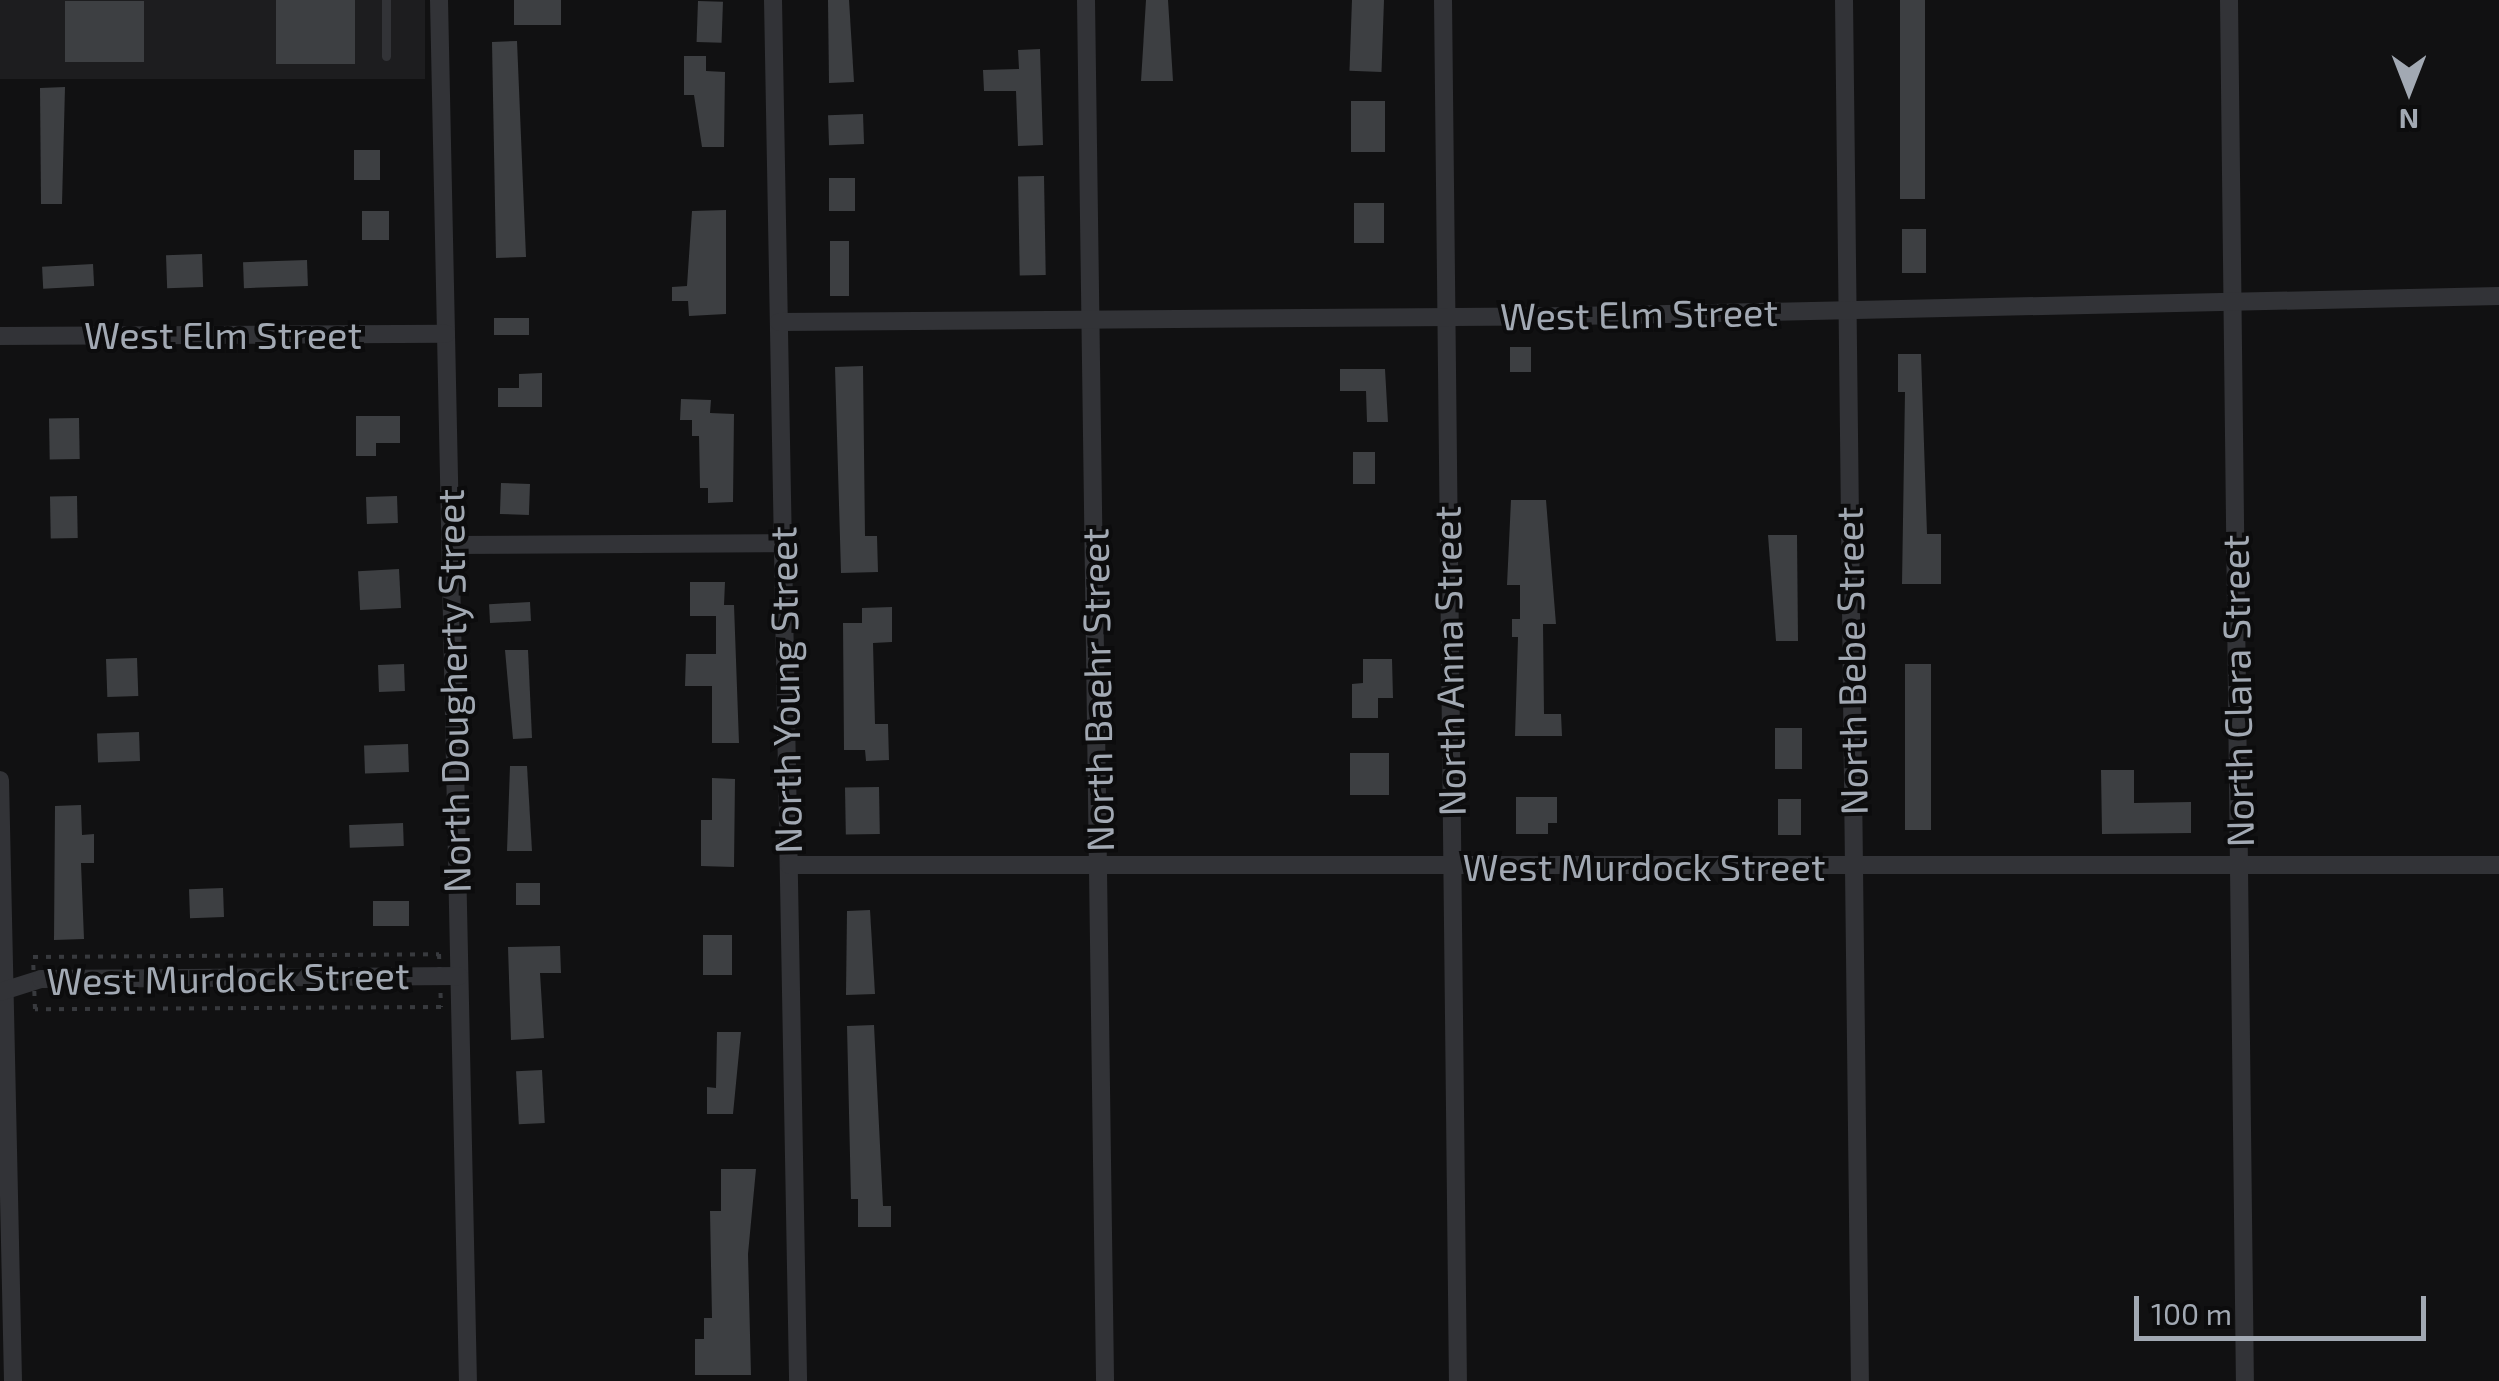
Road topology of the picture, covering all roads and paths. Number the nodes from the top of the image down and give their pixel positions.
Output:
1 (386, 0) edge
2 (440, 0) edge
3 (772, 0) edge
4 (1086, 0) edge
5 (1443, 0) edge
6 (1844, 0) edge
7 (2229, 0) edge
8 (386, 56) dead end
9 (2499, 296) edge
10 (2232, 301) junction
11 (1847, 309) junction
12 (1446, 317) junction
13 (1093, 320) junction
14 (778, 322) junction
15 (446, 334) junction
16 (0, 336) edge
17 (783, 543) junction
18 (450, 545) junction
19 (0, 780) edge
20 (789, 865) junction
21 (2499, 865) edge
22 (1099, 866) junction
23 (2239, 866) junction
24 (1452, 867) junction
25 (1853, 867) junction
26 (459, 976) junction
27 (2, 990) edge
28 (13, 1381) edge
29 (468, 1381) edge
30 (798, 1381) edge
31 (1106, 1381) edge
32 (1458, 1381) edge
33 (1860, 1381) edge
34 (2245, 1381) edge

1 - 8 lane
2 - 15 street, North Dougherty Street
3 - 14 street, North Young Street
4 - 13 street, North Baehr Street
5 - 12 street, North Anna Street
6 - 11 street, North Bebe Street
7 - 10 street, North Clara Street
9 - 10 street, West Elm Street
10 - 11 street, West Elm Street
10 - 23 street, North Clara Street
11 - 12 street, West Elm Street
11 - 25 street, North Bebe Street
12 - 13 street, West Elm Street
12 - 24 street, North Anna Street
13 - 14 street, West Elm Street
13 - 22 street, North Baehr Street
14 - 17 street, North Young Street
15 - 16 street, West Elm Street
15 - 18 street, North Dougherty Street
17 - 18 street
17 - 20 street, North Young Street
18 - 26 street, North Dougherty Street
19 - 27 street
20 - 22 street, West Murdock Street
20 - 30 street, North Young Street
21 - 23 street, West Murdock Street
22 - 24 street, West Murdock Street
22 - 31 street, North Baehr Street
23 - 25 street, West Murdock Street
23 - 34 street, North Clara Street
24 - 25 street, West Murdock Street
24 - 32 street, North Anna Street
25 - 33 street, North Bebe Street
26 - 27 street, West Murdock Street
26 - 29 street, North Dougherty Street
27 - 28 street

